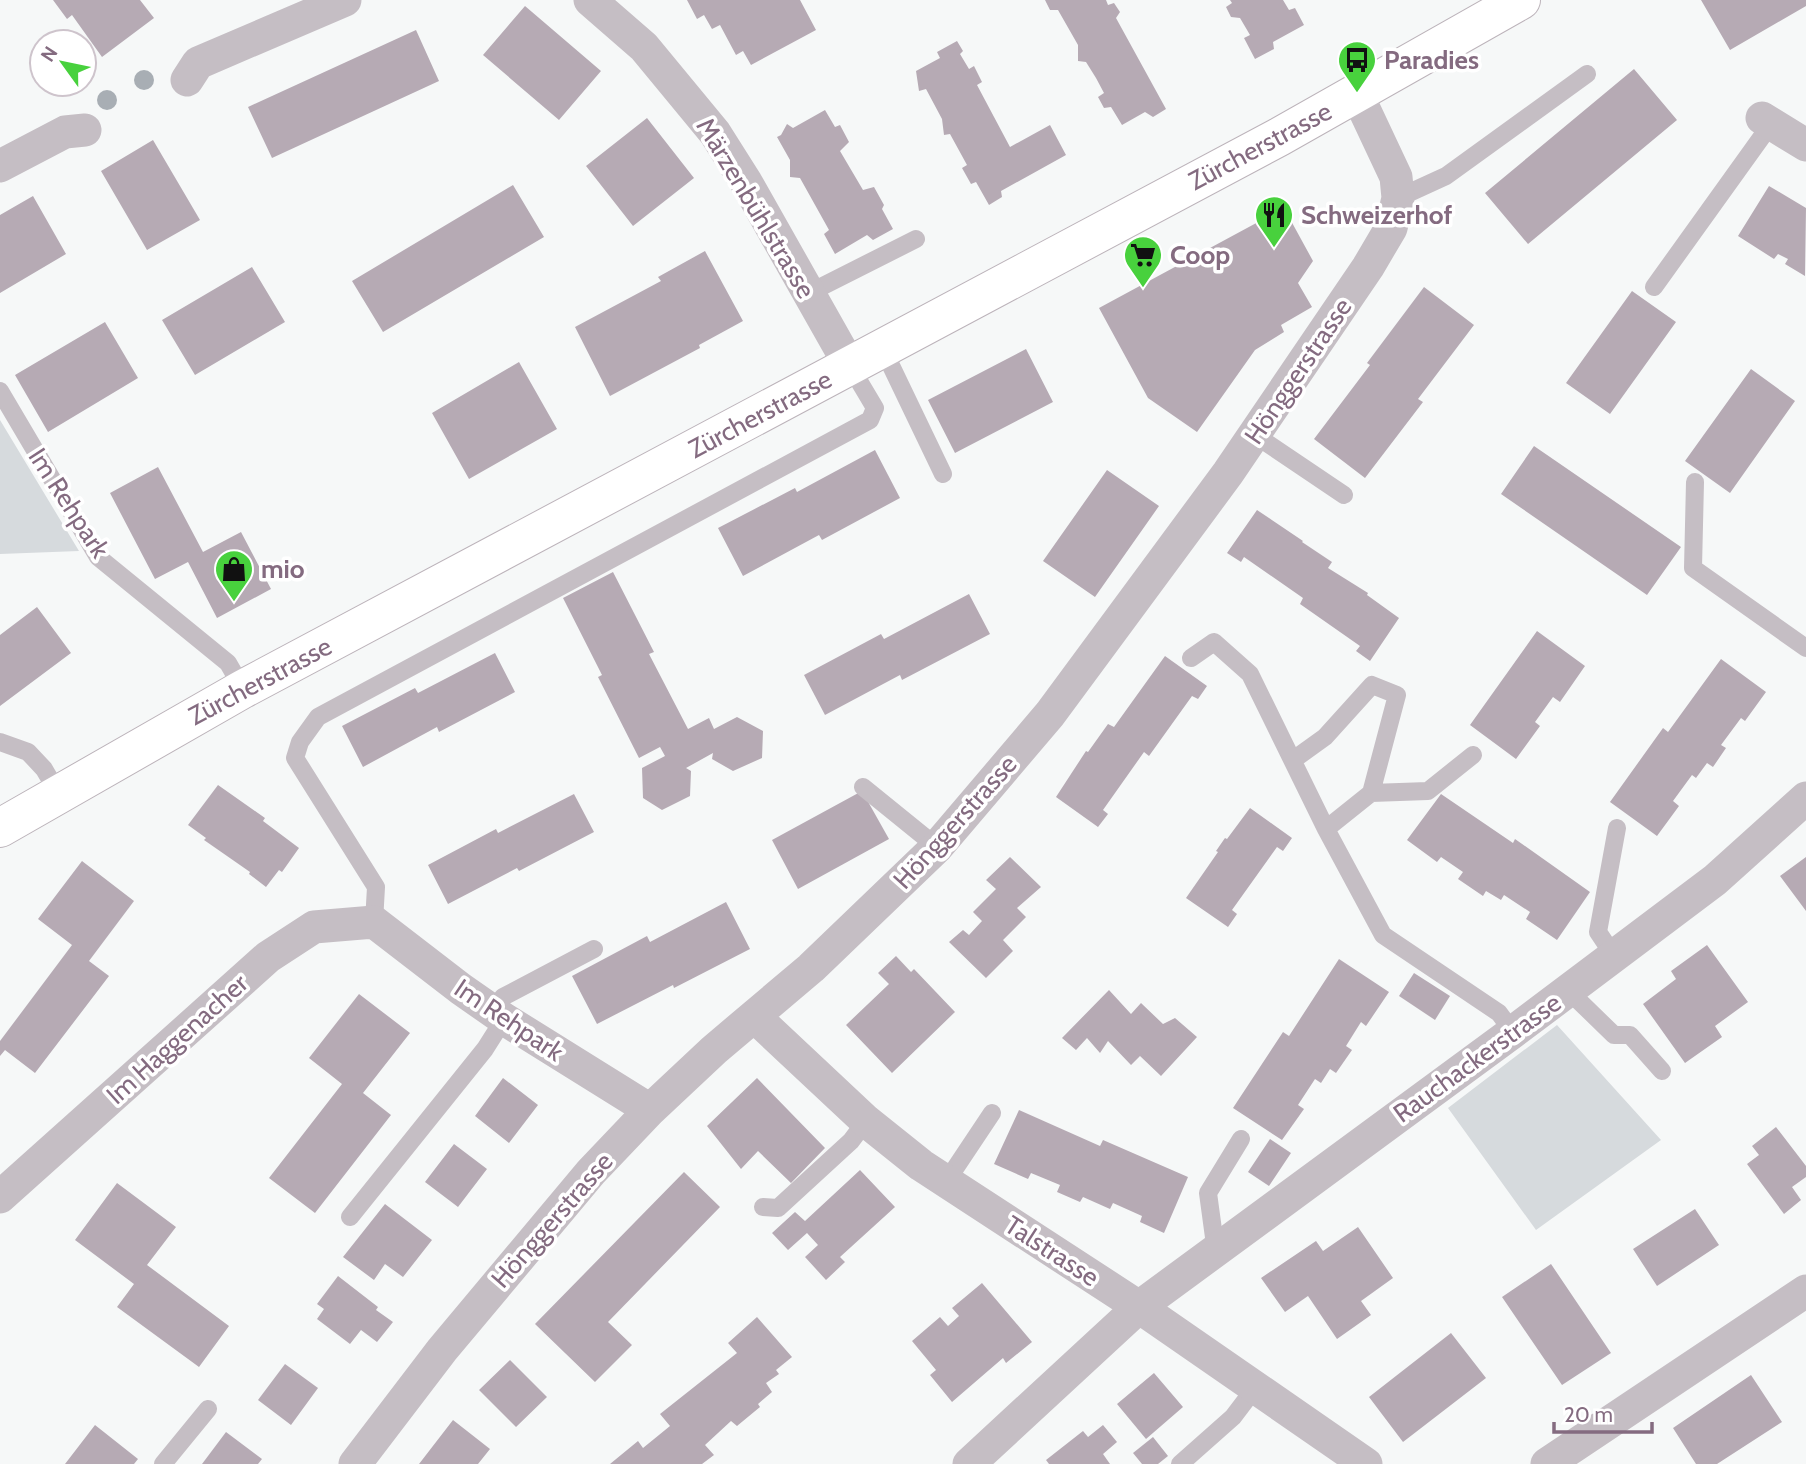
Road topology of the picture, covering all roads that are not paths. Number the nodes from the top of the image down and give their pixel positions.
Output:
1 (345, 0) edge
2 (590, 0) edge
3 (1521, 0) edge
4 (1587, 74) dead end
5 (187, 80) dead end
6 (1357, 94) junction
7 (1767, 121) joint
8 (85, 131) dead end
9 (1806, 145) edge
10 (0, 166) edge
11 (1398, 198) junction
12 (916, 239) dead end
13 (1654, 288) dead end
14 (809, 293) junction
15 (883, 349) junction
16 (850, 366) junction
17 (0, 391) edge
18 (1255, 435) junction
19 (943, 474) dead end
20 (1695, 482) dead end
21 (1344, 495) dead end
22 (1806, 648) edge
23 (1191, 658) dead end
24 (243, 689) junction
25 (0, 742) edge
26 (1473, 755) dead end
27 (1293, 760) junction
28 (863, 787) dead end
29 (58, 793) junction
30 (1371, 793) junction
31 (1806, 798) edge
32 (0, 828) edge
33 (1617, 828) dead end
34 (1326, 830) junction
35 (937, 847) junction
36 (374, 922) junction
37 (594, 949) dead end
38 (1614, 956) junction
39 (1571, 989) junction
40 (498, 1015) junction
41 (755, 1017) junction
42 (1513, 1032) junction
43 (1662, 1071) dead end
44 (650, 1110) junction
45 (992, 1113) dead end
46 (866, 1121) junction
47 (1241, 1139) dead end
48 (946, 1182) junction
49 (0, 1197) edge
50 (763, 1207) dead end
51 (350, 1217) dead end
52 (1216, 1252) junction
53 (1806, 1291) edge
54 (1139, 1307) junction
55 (1255, 1388) junction
56 (208, 1409) dead end
57 (163, 1464) edge
58 (355, 1464) edge
59 (969, 1464) edge
60 (1180, 1464) edge
61 (1366, 1464) edge
62 (1547, 1464) edge

1 - 5 street
2 - 14 street, Märzenbühlstrasse
3 - 6 main road, Zürcherstrasse
4 - 11 lane
6 - 11 street, Hönggerstrasse
6 - 15 main road, Zürcherstrasse
7 - 9 street
7 - 13 lane
8 - 10 street
11 - 18 street, Hönggerstrasse
12 - 14 lane
14 - 16 street, Märzenbühlstrasse
15 - 16 main road, Zürcherstrasse
15 - 19 lane
16 - 24 main road, Zürcherstrasse
16 - 36 lane
17 - 24 lane, Im Rehpark
18 - 21 lane
18 - 35 street, Hönggerstrasse
20 - 22 lane
23 - 27 lane
24 - 29 main road, Zürcherstrasse
25 - 29 lane
26 - 30 lane
27 - 30 lane
27 - 34 lane
28 - 35 lane
29 - 32 main road, Zürcherstrasse
30 - 34 lane
31 - 38 street, Rauchackerstrasse
33 - 38 lane
34 - 42 lane
35 - 41 street, Hönggerstrasse
36 - 40 street, Im Rehpark
36 - 49 street, Im Haggenacher
37 - 40 lane
38 - 39 street, Rauchackerstrasse
39 - 42 street, Rauchackerstrasse
39 - 43 lane
40 - 44 street, Im Rehpark
40 - 51 lane
41 - 44 street, Hönggerstrasse
41 - 46 street, Talstrasse
42 - 52 street, Rauchackerstrasse
44 - 58 street, Hönggerstrasse
45 - 48 lane
46 - 48 street, Talstrasse
46 - 50 lane
47 - 52 lane
48 - 54 street, Talstrasse
52 - 54 street, Rauchackerstrasse
53 - 62 street
54 - 55 street, Talstrasse
54 - 59 street, Rauchackerstrasse
55 - 60 lane
55 - 61 street, Talstrasse
56 - 57 lane

